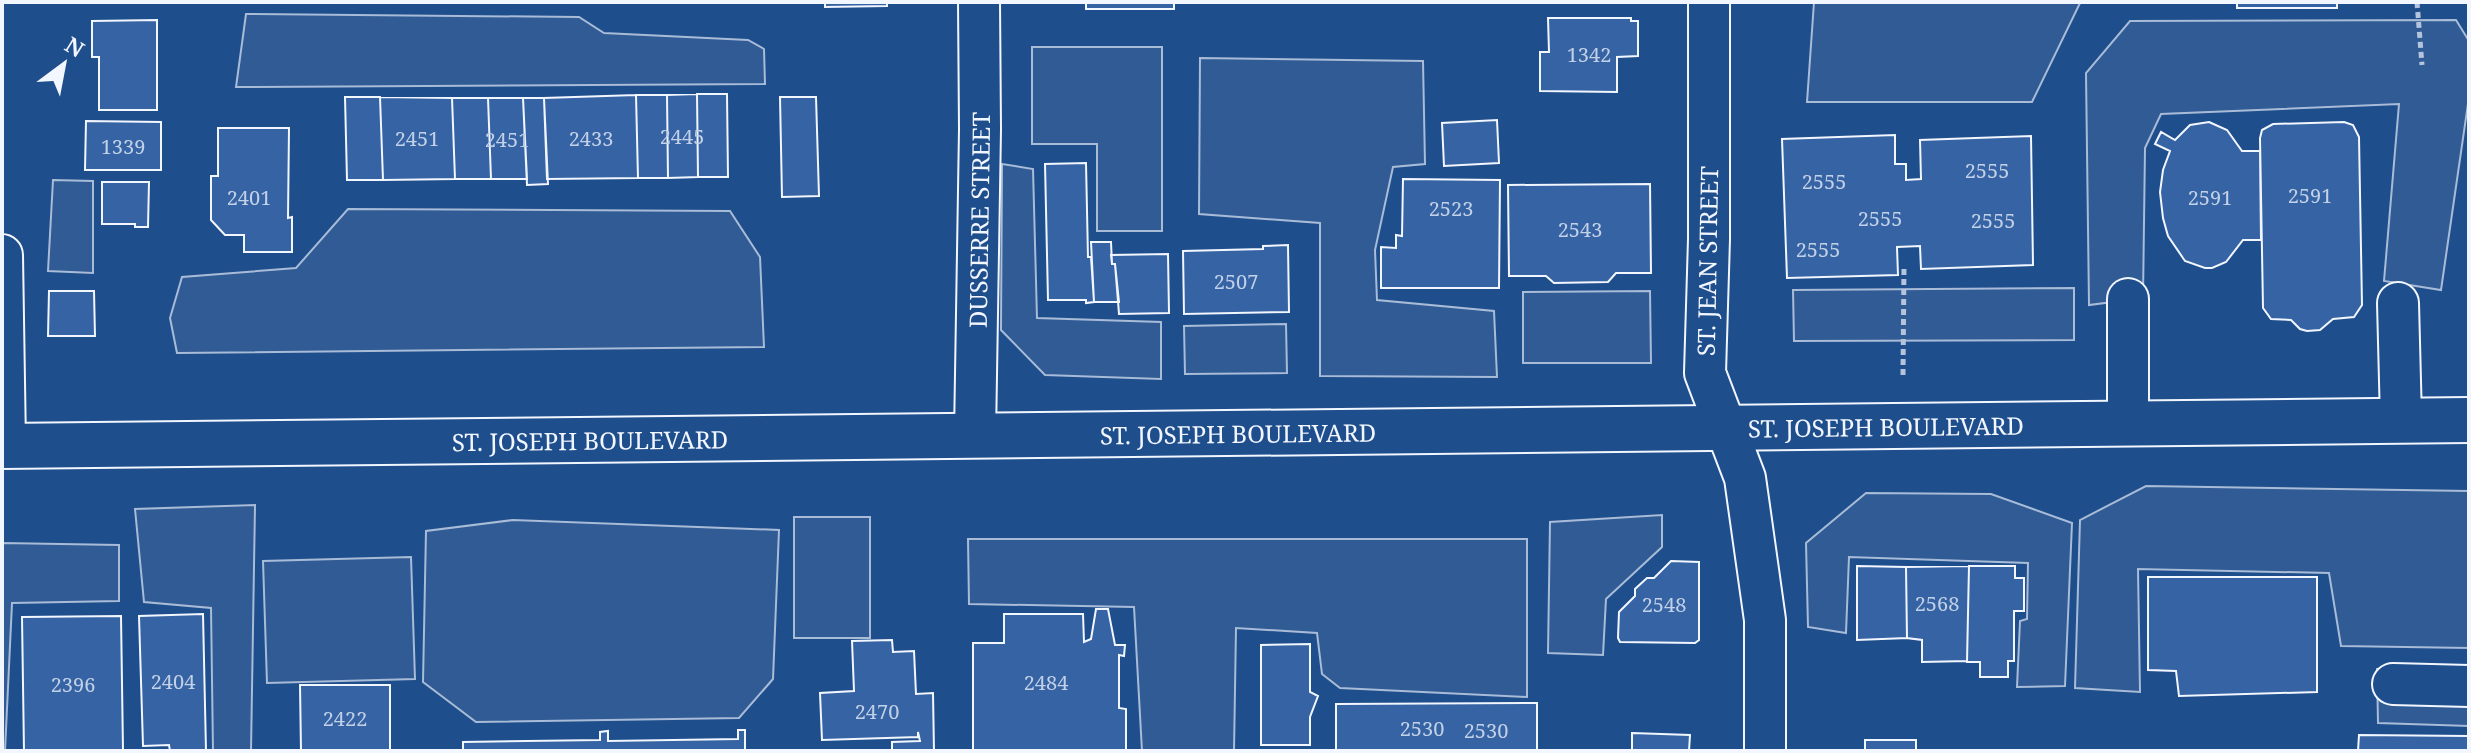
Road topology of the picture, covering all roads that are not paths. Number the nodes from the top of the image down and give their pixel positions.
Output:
1 (979, 2) edge
2 (1709, 2) edge
3 (2, 255) edge
4 (2128, 299) dead end
5 (2398, 303) dead end
6 (2401, 420) junction
7 (2469, 420) edge
8 (2128, 423) junction
9 (1727, 427) junction
10 (975, 436) junction
11 (3, 445) edge
12 (2393, 684) dead end
13 (2469, 686) edge
14 (1765, 751) edge

1 - 10 street, DUSSERRE STREET
2 - 9 street, ST. JEAN STREET
3 - 11 street
4 - 8 street
5 - 6 street
6 - 7 main road, ST. JOSEPH BOULEVARD
6 - 8 main road, ST. JOSEPH BOULEVARD
8 - 9 main road, ST. JOSEPH BOULEVARD
9 - 10 main road, ST. JOSEPH BOULEVARD
9 - 14 street, ST. JEAN STREET
10 - 11 main road, ST. JOSEPH BOULEVARD
12 - 13 street

